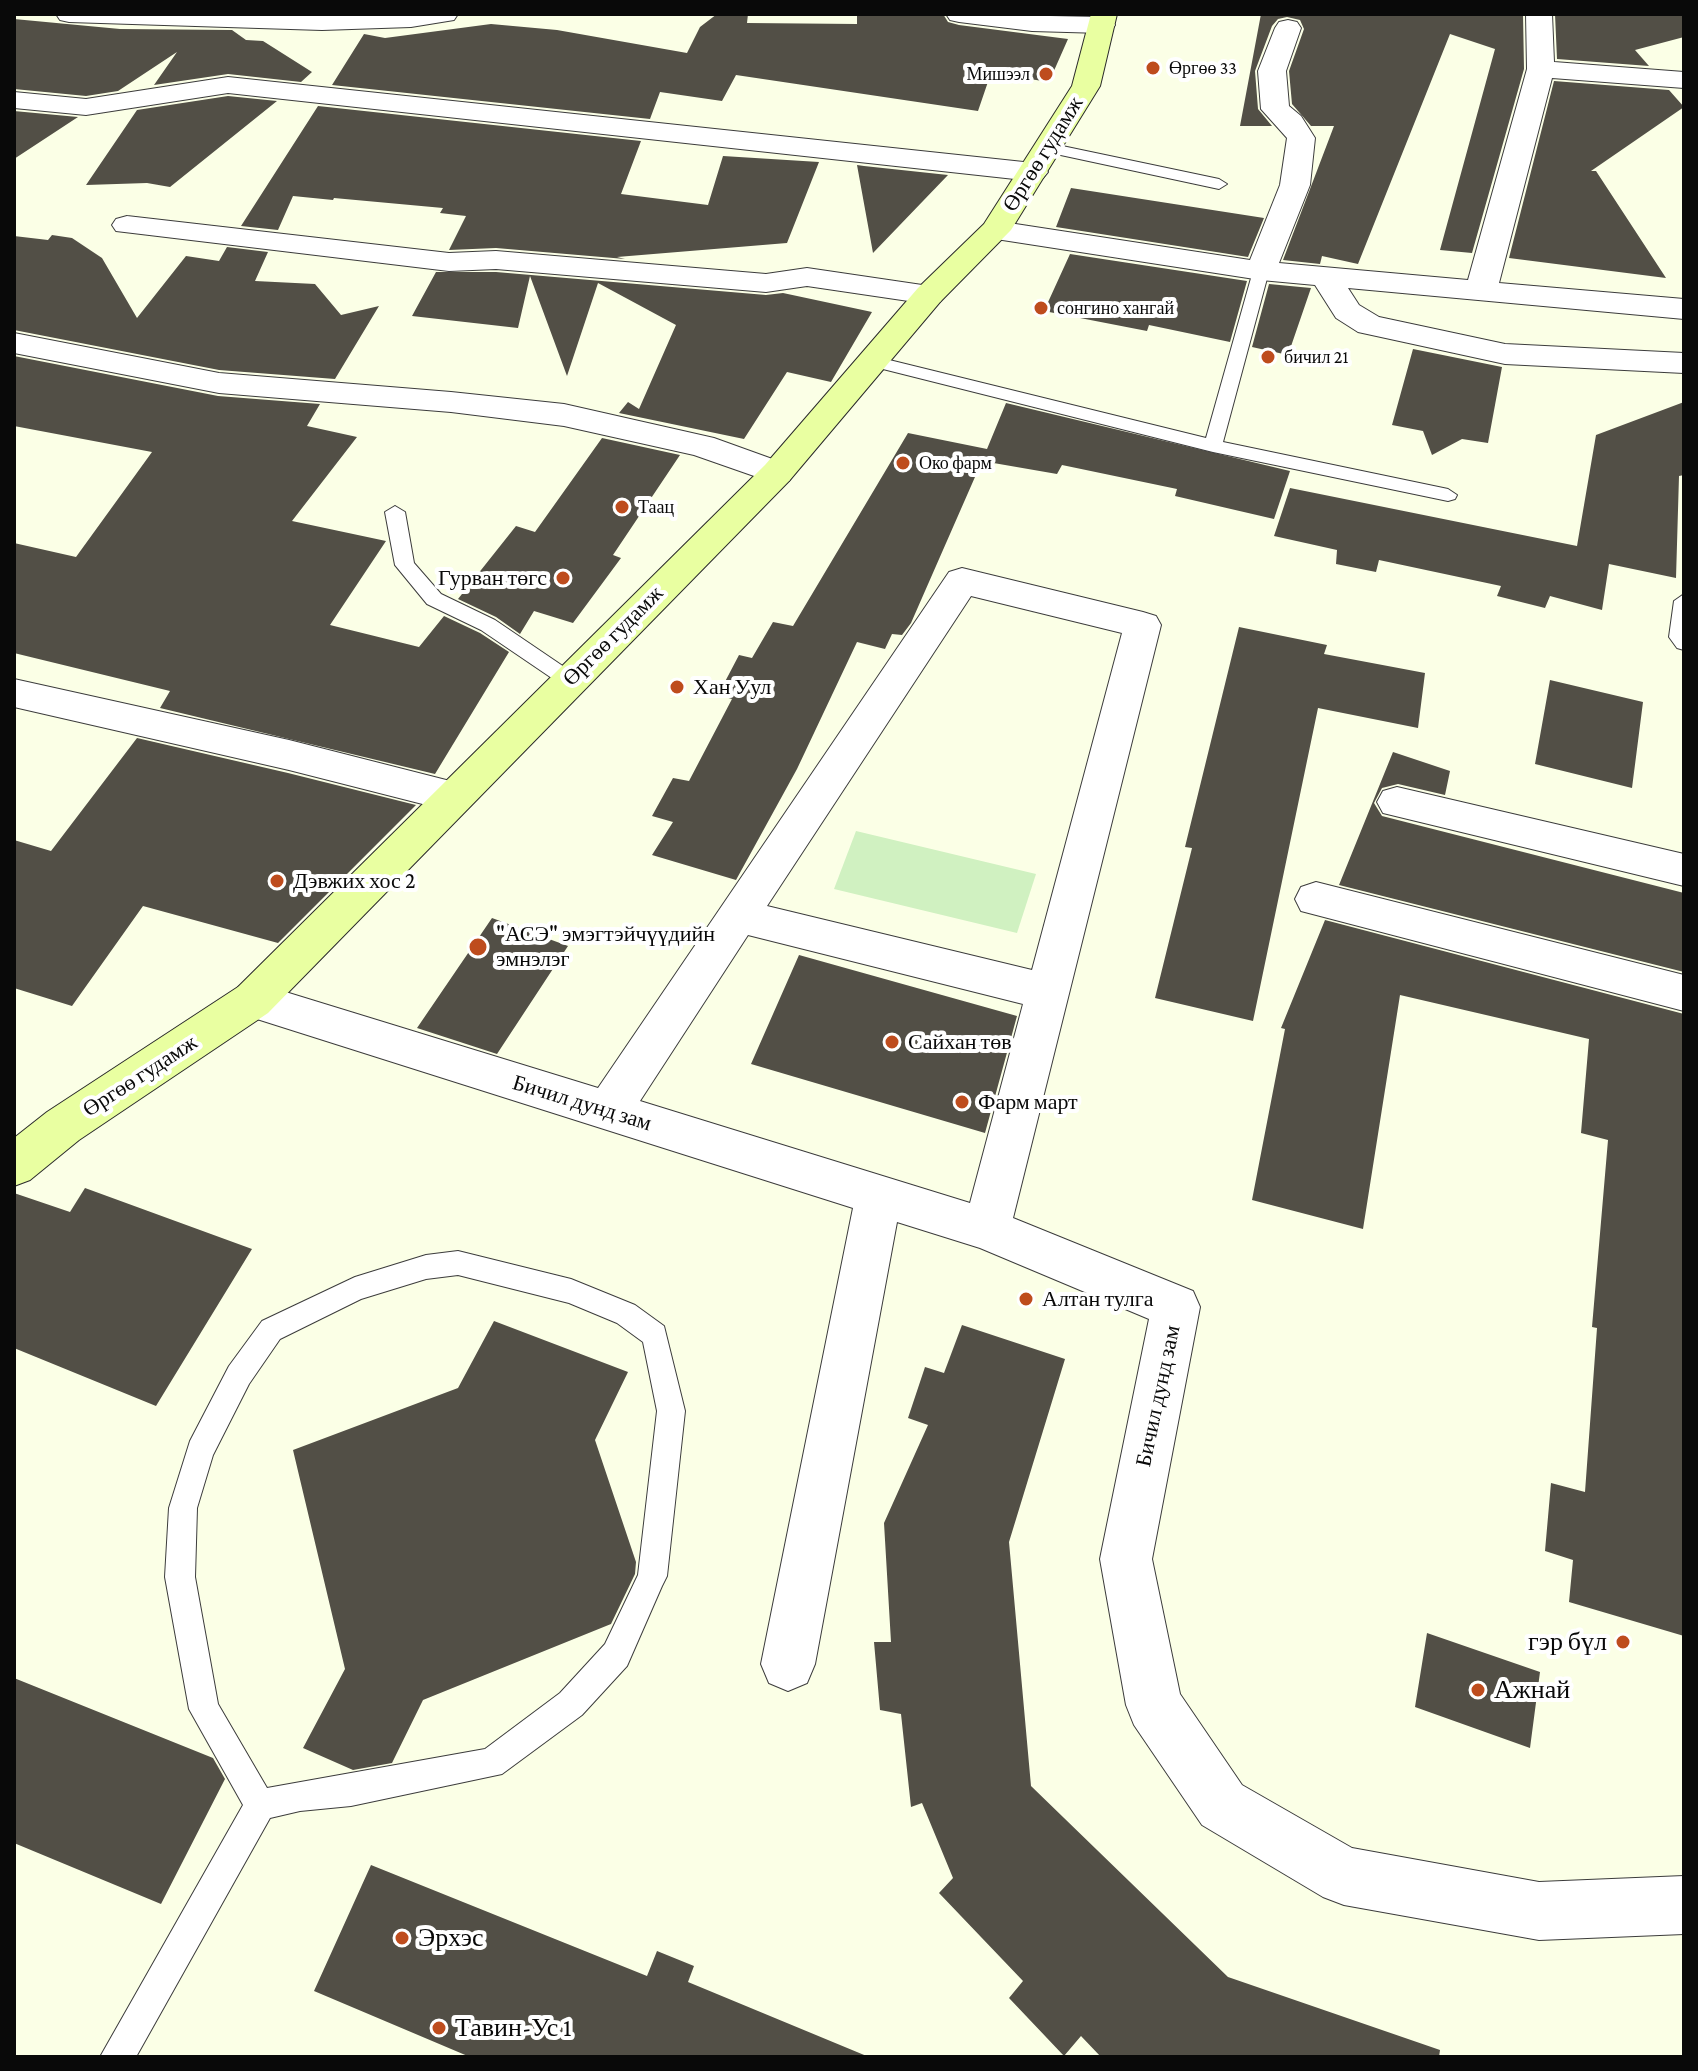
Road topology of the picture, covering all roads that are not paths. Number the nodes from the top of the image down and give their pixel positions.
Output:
1 (69, 14) edge
2 (445, 14) edge
3 (959, 14) edge
4 (1539, 14) edge
5 (1103, 20) edge
6 (1288, 28) dead end
7 (1541, 69) junction
8 (1684, 80) edge
9 (14, 100) edge
10 (1041, 160) junction
11 (1219, 184) dead end
12 (127, 225) dead end
13 (996, 230) junction
14 (1261, 271) junction
15 (1326, 278) junction
16 (1481, 291) junction
17 (929, 295) junction
18 (1684, 309) edge
19 (14, 343) edge
20 (873, 361) junction
21 (1684, 363) edge
22 (1213, 446) junction
23 (777, 473) junction
24 (1448, 495) dead end
25 (395, 512) dead end
26 (1684, 601) edge
27 (1684, 643) edge
28 (569, 680) junction
29 (14, 693) edge
30 (454, 797) junction
31 (1397, 802) dead end
32 (1684, 870) edge
33 (1316, 899) dead end
34 (738, 916) junction
35 (1048, 992) junction
36 (1684, 993) edge
37 (253, 1000) junction
38 (608, 1111) junction
39 (14, 1166) edge
40 (879, 1195) junction
41 (987, 1229) junction
42 (788, 1664) dead end
43 (260, 1805) junction
44 (1684, 1905) edge
45 (117, 2057) edge

1 - 2 street
3 - 5 street
4 - 7 street
5 - 10 street, Өргөө гудамж
6 - 14 street
7 - 8 street
7 - 16 street
9 - 10 street
10 - 11 lane
10 - 13 street, Өргөө гудамж
12 - 17 street
13 - 14 street
13 - 17 street, Өргөө гудамж
14 - 15 street
14 - 22 lane
15 - 16 street
15 - 21 street
16 - 18 street
17 - 20 street, Өргөө гудамж
19 - 23 street
20 - 22 lane
20 - 23 street, Өргөө гудамж
22 - 24 lane
23 - 28 street, Өргөө гудамж
25 - 28 lane
26 - 27 lane
28 - 30 street, Өргөө гудамж
29 - 30 street
30 - 37 street, Өргөө гудамж
31 - 32 street
33 - 36 street
34 - 35 street
34 - 35 street
34 - 38 street
35 - 41 street
37 - 38 street, Бичил дунд зам
37 - 39 street, Өргөө гудамж
38 - 40 street, Бичил дунд зам
40 - 41 street, Бичил дунд зам
40 - 42 street
41 - 44 street, Бичил дунд зам
43 - 43 lane
43 - 45 lane

